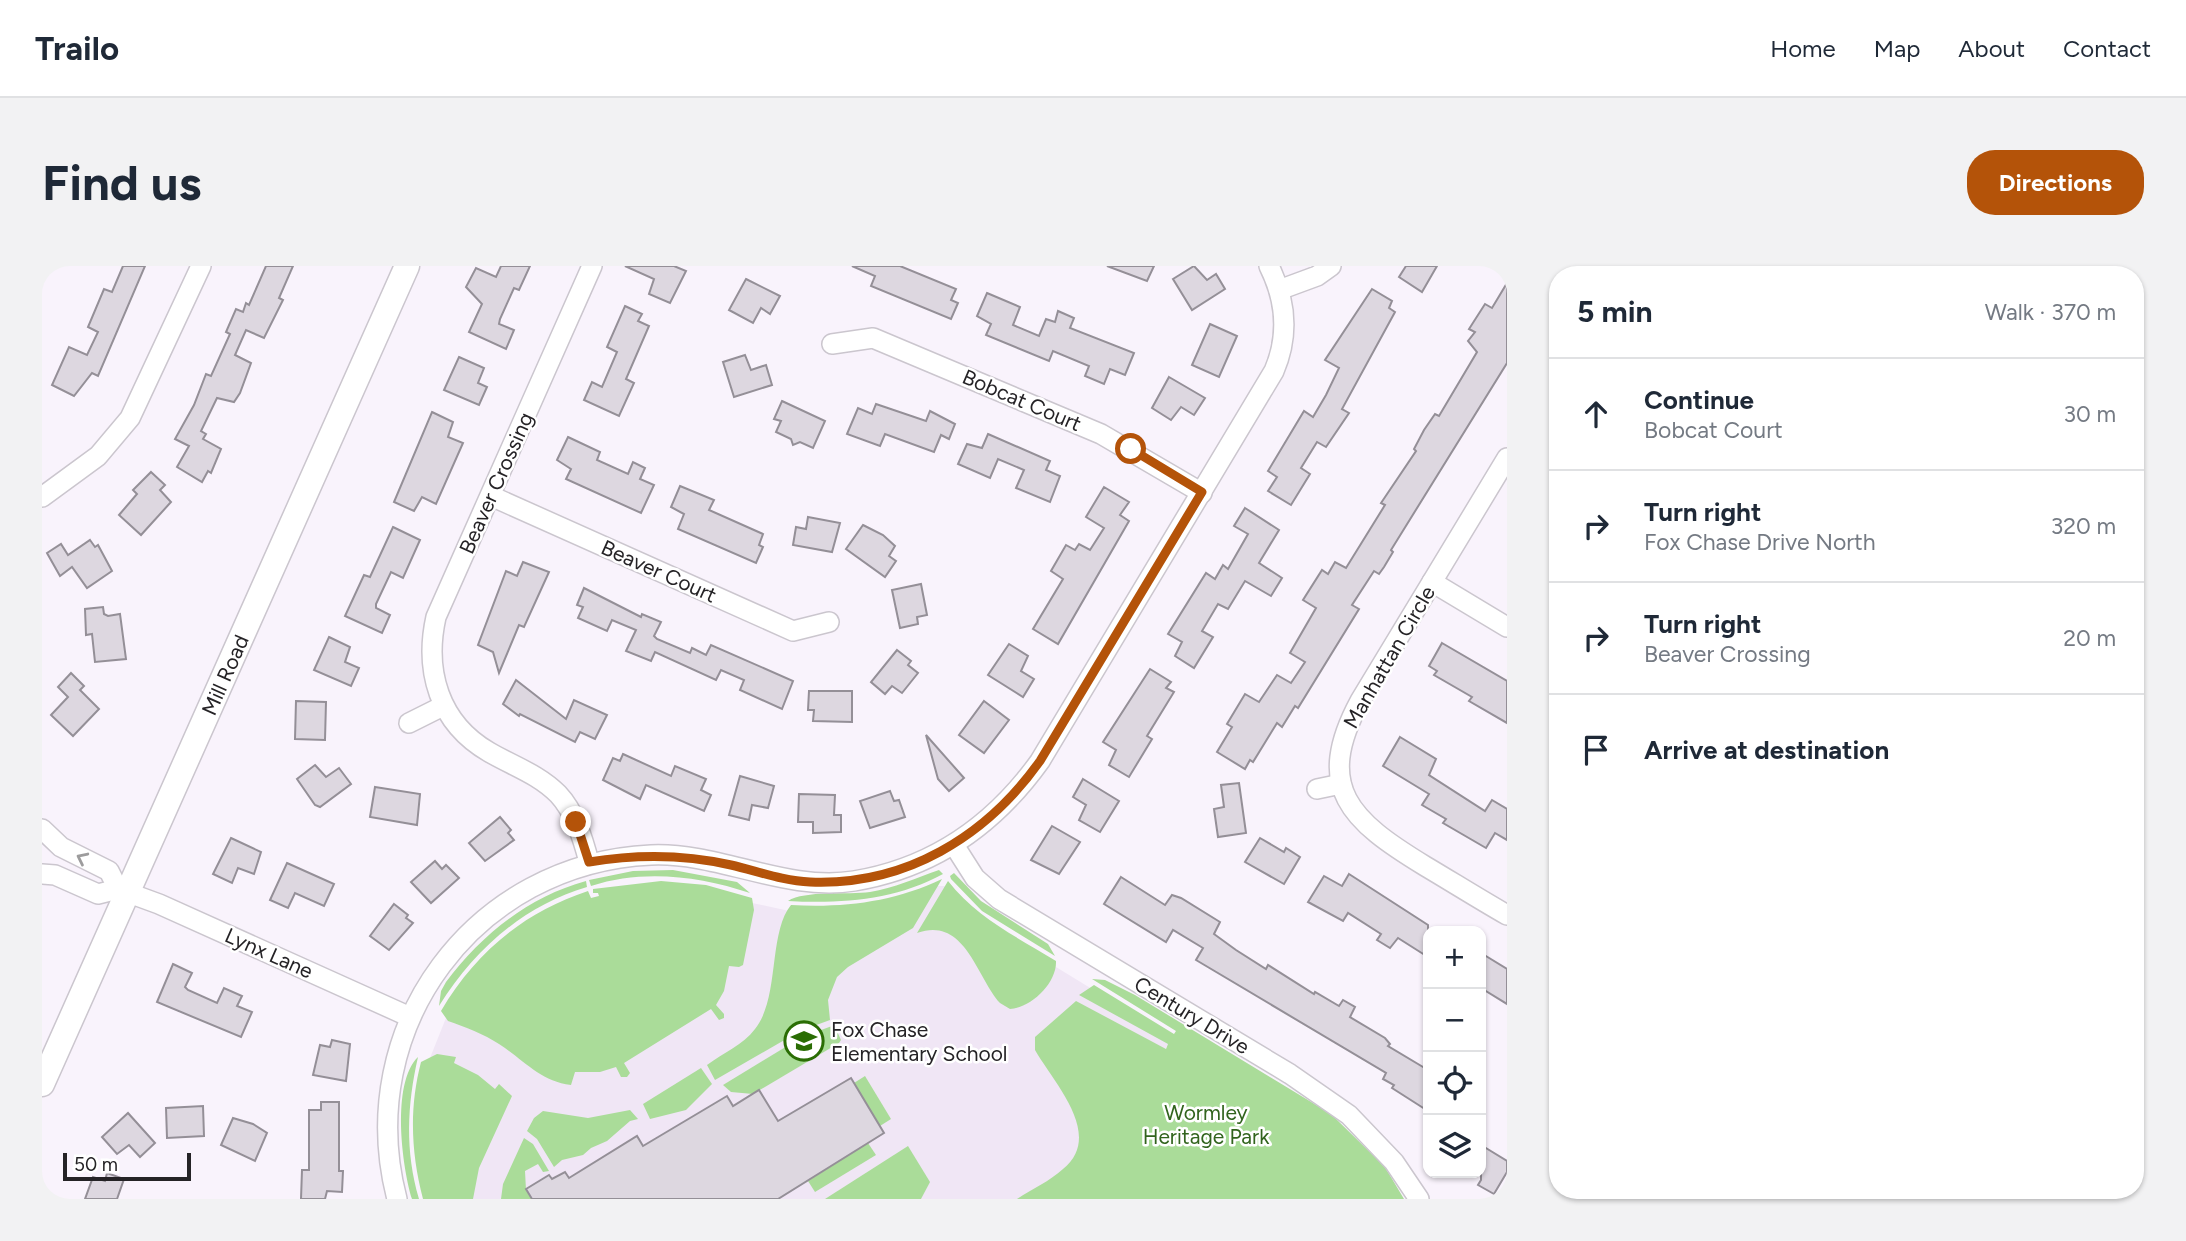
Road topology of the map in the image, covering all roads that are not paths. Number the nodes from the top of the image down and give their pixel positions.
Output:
1 (201, 266) edge
2 (407, 266) edge
3 (593, 266) edge
4 (1269, 266) edge
5 (1331, 266) edge
6 (1279, 290) junction
7 (832, 344) dead end
8 (1507, 458) edge
9 (1202, 492) junction
10 (491, 496) junction
11 (42, 497) edge
12 (1432, 582) junction
13 (829, 622) dead end
14 (1507, 627) edge
15 (443, 706) junction
16 (409, 723) dead end
17 (1341, 784) junction
18 (1317, 789) dead end
19 (42, 830) edge
20 (954, 845) junction
21 (589, 862) junction
22 (42, 874) edge
23 (123, 890) junction
24 (1507, 915) edge
25 (410, 1017) junction
26 (42, 1084) edge
27 (397, 1199) edge
28 (1419, 1199) edge

1 - 11 street
2 - 23 street, Mill Road
3 - 10 street, Beaver Crossing
4 - 6 street
5 - 6 street
6 - 9 street
7 - 9 street, Bobcat Court
8 - 12 street, Manhattan Circle
9 - 20 street
10 - 13 street, Beaver Court
10 - 15 street, Beaver Crossing
12 - 14 street
12 - 17 street, Manhattan Circle
15 - 16 street
15 - 21 street, Beaver Crossing
17 - 18 street
17 - 24 street, Manhattan Circle
23 -> 19 street
20 - 21 street
20 - 28 street, Century Drive
21 - 25 street
22 - 23 street
23 - 25 street, Lynx Lane
23 - 26 street, Mill Road
25 - 27 street

